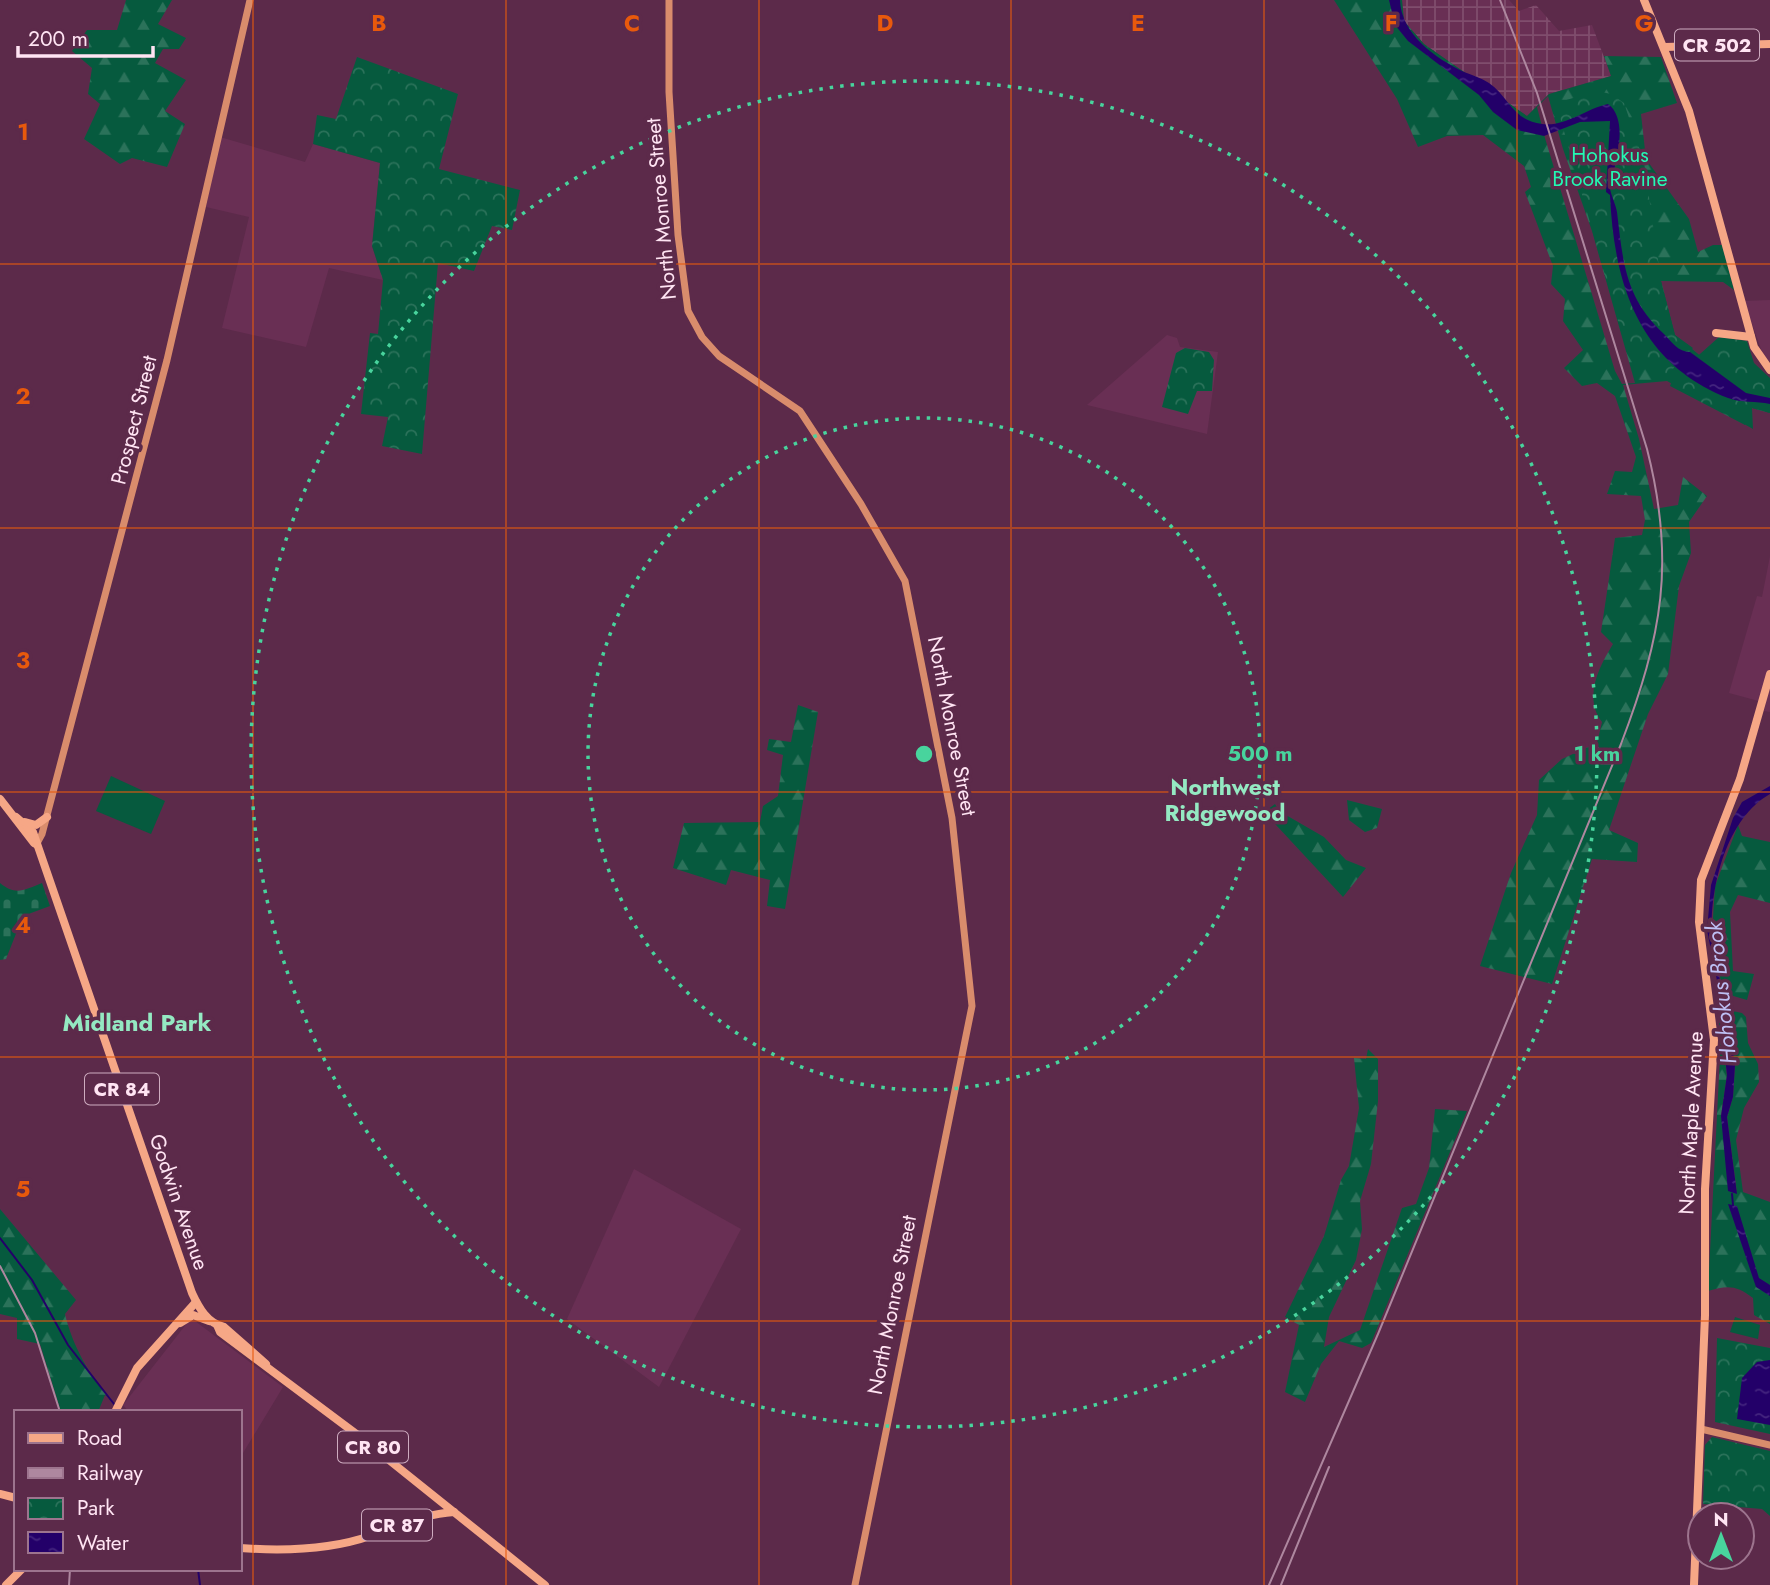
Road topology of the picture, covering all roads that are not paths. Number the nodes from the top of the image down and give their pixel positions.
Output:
1 (250, 0) edge
2 (669, 0) edge
3 (1644, 0) edge
4 (1770, 44) edge
5 (1665, 47) junction
6 (1716, 333) dead end
7 (1751, 337) junction
8 (1770, 370) edge
9 (1770, 674) edge
10 (0, 799) edge
11 (16, 817) junction
12 (47, 817) junction
13 (25, 822) junction
14 (36, 845) junction
15 (185, 1275) junction
16 (196, 1302) junction
17 (186, 1310) junction
18 (215, 1324) junction
19 (172, 1326) junction
20 (116, 1410) edge
21 (1701, 1429) junction
22 (1770, 1445) edge
23 (454, 1512) junction
24 (242, 1548) edge
25 (20, 1571) edge
26 (6, 1585) edge
27 (545, 1585) edge
28 (855, 1585) edge
29 (1694, 1585) edge

1 - 12 main road, Prospect Street
2 - 28 main road, North Monroe Street
3 - 5 main road, CR 502
4 - 5 main road, CR 502
5 - 7 main road
6 - 7 main road
7 - 8 main road
9 - 21 main road, North Maple Avenue
10 - 11 main road, Godwin Avenue / CR 84
11 - 13 main road, Godwin Avenue / CR 84
11 - 14 main road, Godwin Avenue / CR 84
12 - 13 main road
12 - 14 main road, Prospect Street
13 - 14 main road, Godwin Avenue / CR 84
14 - 15 main road, Godwin Avenue / CR 84
15 - 16 main road, Godwin Avenue / CR 84
15 - 17 main road
16 - 17 main road
16 - 18 main road, Godwin Avenue / CR 80
17 - 19 main road
18 - 19 main road
18 - 23 main road, Godwin Avenue / CR 80
19 - 20 main road
21 - 22 main road
21 - 29 main road, North Maple Avenue
23 - 24 main road, CR 87
23 - 27 main road, Godwin Avenue / CR 80
25 - 26 main road

